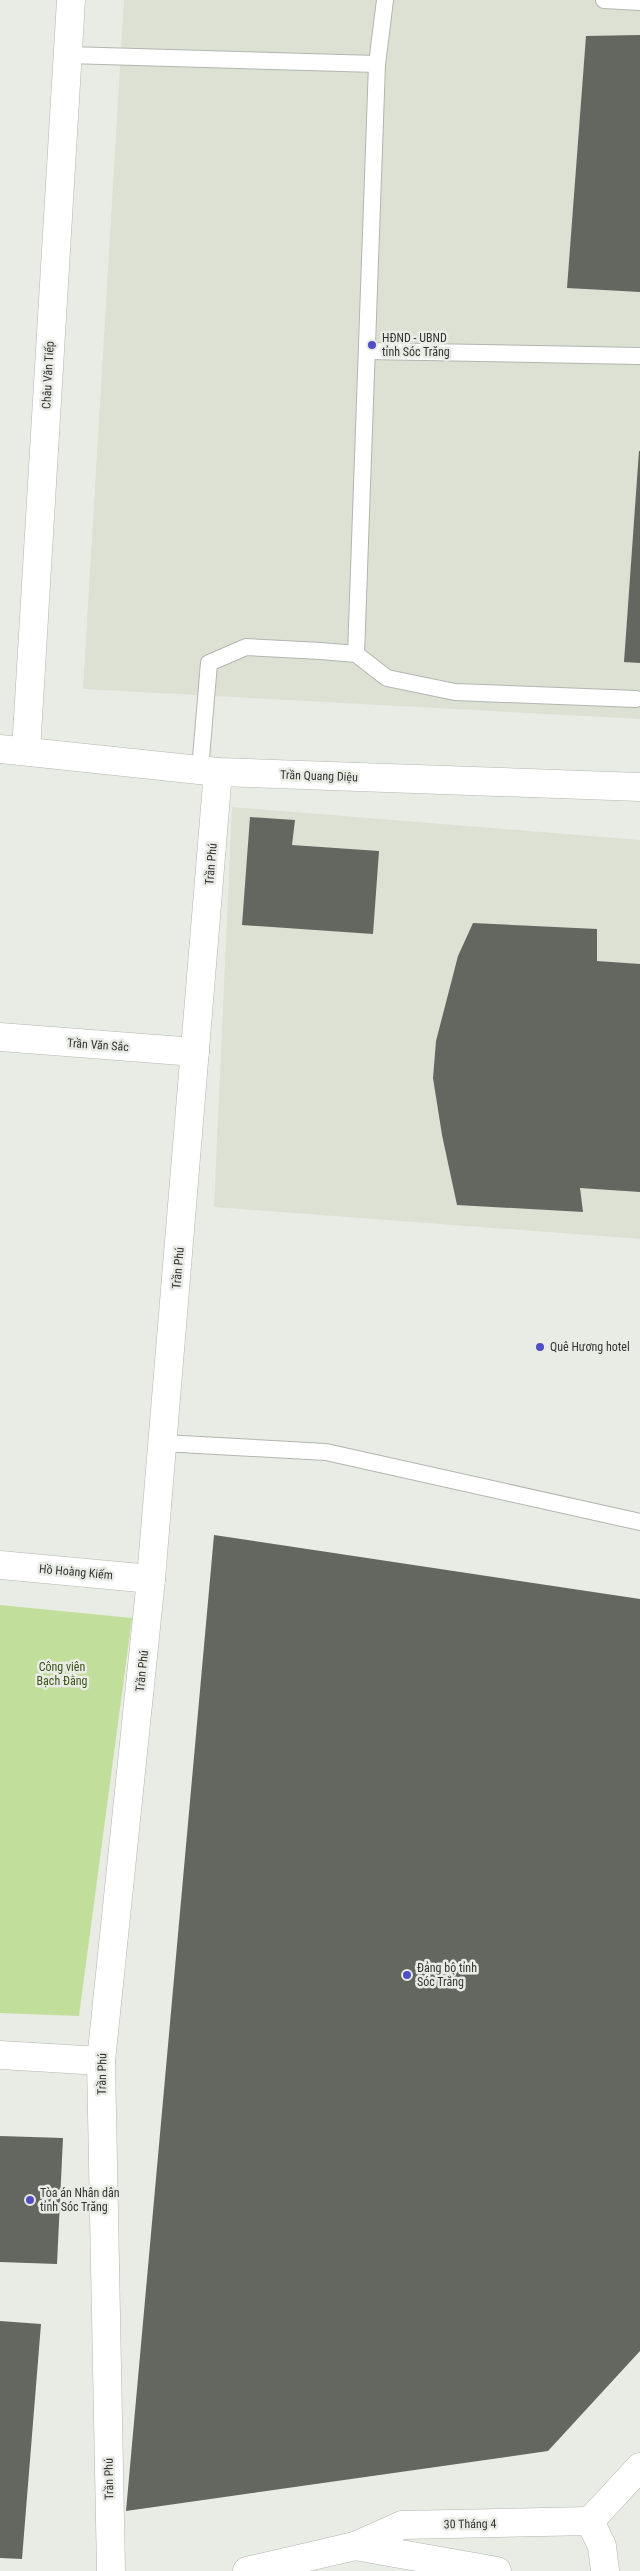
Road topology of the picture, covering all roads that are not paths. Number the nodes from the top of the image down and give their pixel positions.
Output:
1 (71, 0) edge
2 (385, 0) edge
3 (604, 0) edge
4 (640, 2) edge
5 (68, 55) junction
6 (377, 64) junction
7 (367, 351) junction
8 (640, 356) edge
9 (356, 654) junction
10 (636, 699) dead end
11 (13, 750) edge
12 (209, 771) junction
13 (640, 787) edge
14 (0, 1037) edge
15 (195, 1052) junction
16 (163, 1443) junction
17 (640, 1522) edge
18 (0, 1565) edge
19 (151, 1579) junction
20 (0, 2055) edge
21 (101, 2061) junction
22 (640, 2467) edge
23 (590, 2521) junction
24 (355, 2546) junction
25 (111, 2571) edge
26 (246, 2571) edge
27 (497, 2571) edge
28 (605, 2571) edge

1 - 5 street, Châu Văn Tiếp
2 - 6 lane
3 - 4 lane
5 - 6 lane
5 - 11 street, Châu Văn Tiếp
6 - 7 lane
7 - 8 lane
7 - 9 lane
9 - 10 lane
9 - 12 lane
11 - 12 street, Trần Quang Diệu
12 - 13 street, Trần Quang Diệu
12 - 15 street, Trần Phú
14 - 15 street, Trần Văn Sắc
15 - 16 street, Trần Phú
16 - 17 lane
16 - 19 street, Trần Phú
18 - 19 street, Hồ Hoàng Kiếm
19 - 21 street, Trần Phú
20 - 21 street
21 - 25 street, Trần Phú
22 - 23 street
23 - 24 street, 30 Tháng 4
23 - 28 street
24 - 26 street, 30 Tháng 4
24 - 27 street, 30 Tháng 4

